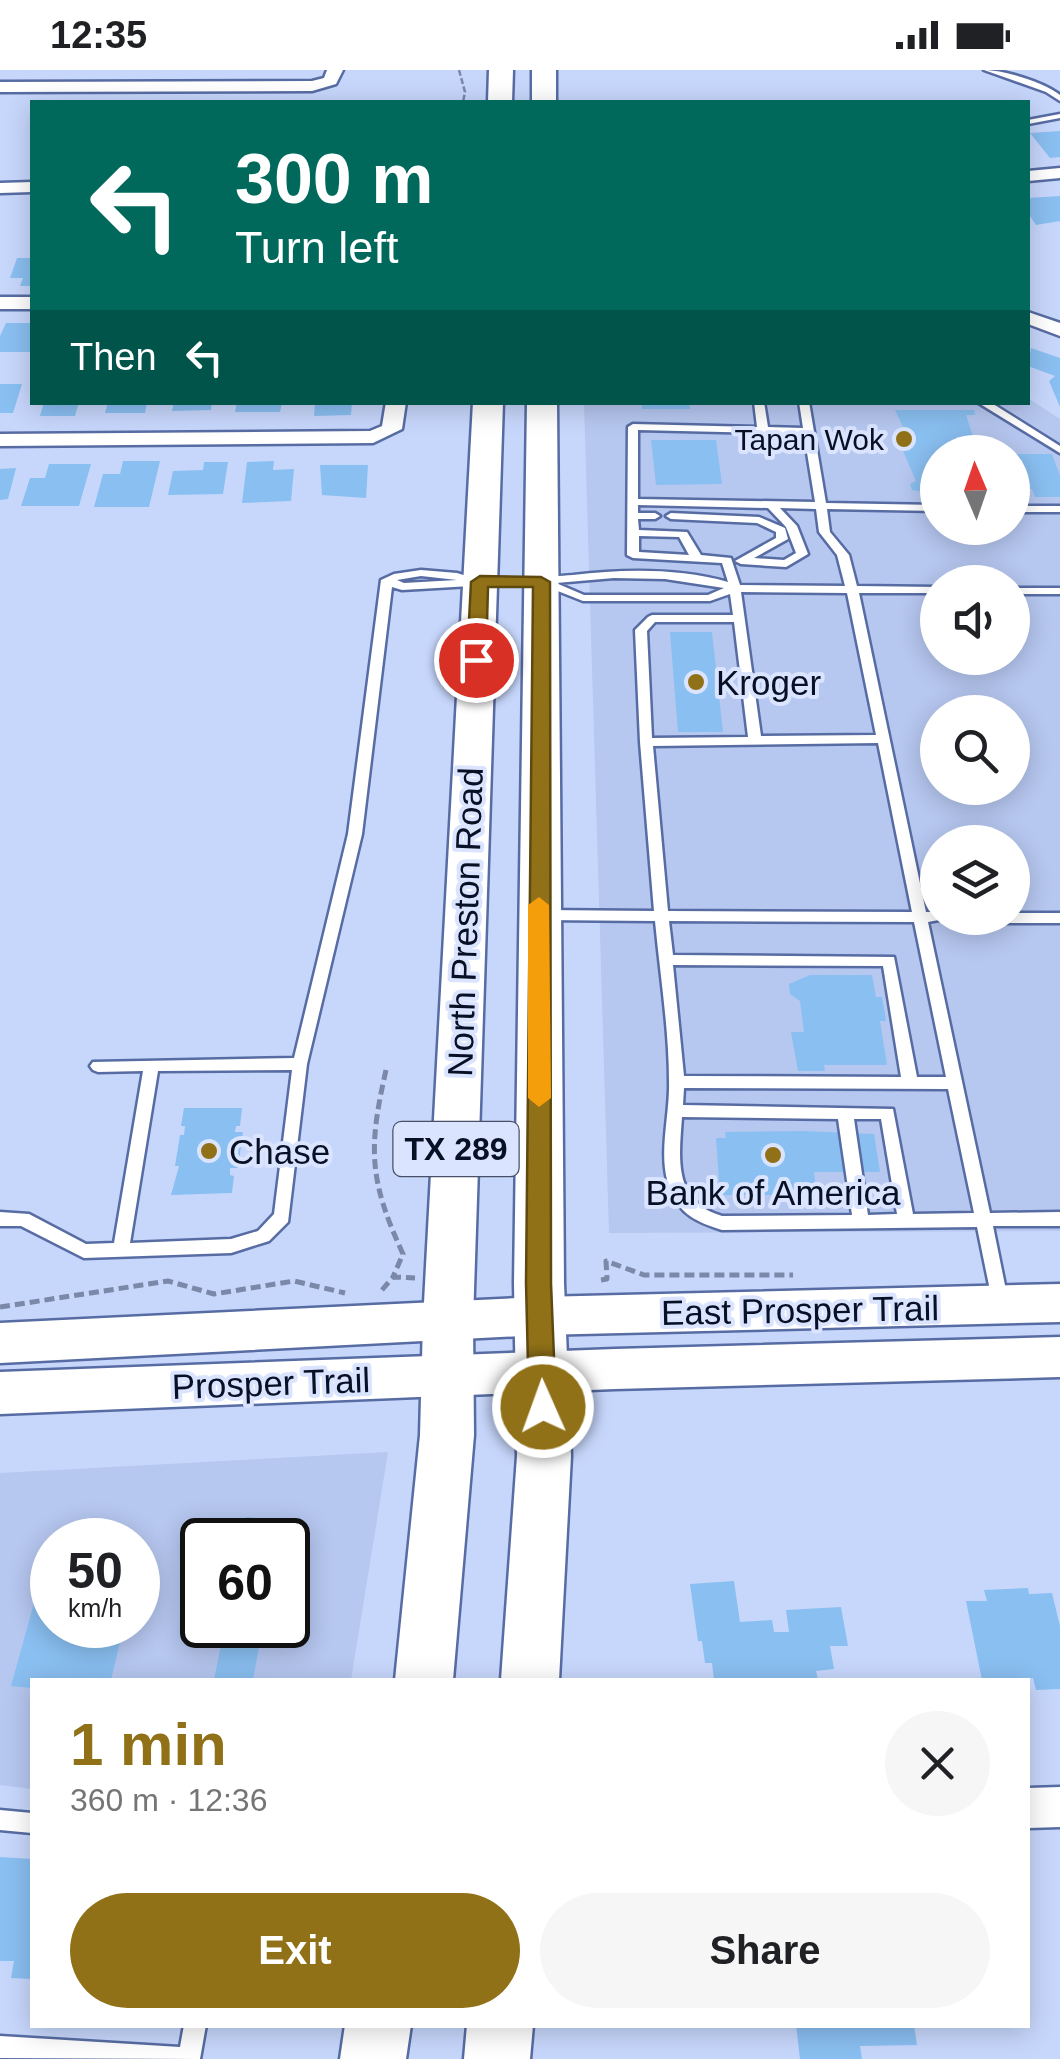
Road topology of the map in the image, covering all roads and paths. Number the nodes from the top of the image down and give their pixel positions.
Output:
1 (459, 70) edge
2 (502, 70) edge
3 (544, 70) edge
4 (988, 70) edge
5 (331, 77) edge
6 (108, 78) edge
7 (0, 87) edge
8 (464, 100) edge
9 (500, 100) edge
10 (544, 100) edge
11 (1060, 100) edge
12 (1060, 116) edge
13 (1030, 122) edge
14 (1060, 174) edge
15 (1030, 176) edge
16 (30, 187) edge
17 (0, 188) edge
18 (0, 303) edge
19 (30, 303) edge
20 (1030, 319) edge
21 (1060, 330) edge
22 (396, 405) edge
23 (488, 405) edge
24 (542, 405) edge
25 (759, 405) edge
26 (804, 405) edge
27 (987, 405) edge
28 (763, 430) junction
29 (808, 430) junction
30 (0, 440) edge
31 (1060, 450) edge
32 (633, 502) junction
33 (771, 504) junction
34 (820, 507) junction
35 (920, 508) edge
36 (1030, 508) edge
37 (1060, 509) edge
38 (633, 516) junction
39 (655, 516) dead end
40 (671, 516) dead end
41 (633, 533) junction
42 (697, 559) junction
43 (734, 561) junction
44 (480, 582) junction
45 (541, 582) junction
46 (735, 588) junction
47 (852, 590) junction
48 (920, 590) edge
49 (1030, 591) edge
50 (1060, 591) edge
51 (739, 618) junction
52 (882, 739) junction
53 (755, 740) junction
54 (646, 742) junction
55 (538, 915) junction
56 (662, 916) junction
57 (920, 917) joint
58 (1030, 918) edge
59 (1060, 918) edge
60 (924, 935) edge
61 (668, 960) junction
62 (300, 1064) junction
63 (152, 1065) junction
64 (98, 1066) dead end
65 (386, 1070) dead end
66 (676, 1082) junction
67 (910, 1083) junction
68 (954, 1083) junction
69 (676, 1111) junction
70 (845, 1112) junction
71 (906, 1218) junction
72 (983, 1219) junction
73 (1060, 1219) edge
74 (0, 1220) edge
75 (861, 1220) junction
76 (121, 1250) junction
77 (393, 1277) dead end
78 (1060, 1303) edge
79 (1002, 1305) junction
80 (540, 1316) junction
81 (448, 1322) junction
82 (0, 1344) edge
83 (1060, 1357) edge
84 (542, 1371) junction
85 (448, 1376) junction
86 (0, 1393) edge
87 (424, 1678) edge
88 (530, 1678) edge
89 (1060, 1806) edge
90 (1030, 1808) edge
91 (0, 1820) edge
92 (30, 1823) edge
93 (194, 2028) edge
94 (378, 2028) edge
95 (500, 2028) edge
96 (0, 2047) edge
97 (373, 2059) edge
98 (497, 2059) edge

1 - 8 path
2 - 9 main road
3 - 10 main road
4 - 11 lane
5 - 6 street
6 - 7 street
12 - 13 lane
14 - 15 street
16 - 17 street
18 - 19 street
20 - 21 street
22 - 30 street
23 - 44 main road, North Preston Road / TX 289
24 - 45 main road, North Preston Road / TX 289
25 - 28 lane
26 - 29 lane
27 - 31 lane
28 - 29 lane
28 - 32 lane
29 - 34 lane
32 - 33 lane
32 - 38 lane
33 - 34 lane
33 - 43 lane
34 - 35 lane
34 - 47 lane
36 - 37 lane
38 - 39 lane
38 - 41 lane
40 - 43 lane
41 - 42 lane
41 - 42 lane
42 - 43 lane
43 - 46 lane
44 - 45 main road
44 - 62 lane
44 - 81 main road, North Preston Road / TX 289
45 - 46 lane
45 - 46 lane
45 - 55 main road, North Preston Road / TX 289
46 - 47 lane
46 - 51 lane
47 - 48 lane
47 - 52 lane
49 - 50 lane
51 - 53 lane
51 - 54 lane
52 - 53 lane
52 - 57 lane
53 - 54 lane
54 - 56 lane
55 - 56 lane
55 - 80 main road, North Preston Road / TX 289
56 - 57 lane
56 - 61 lane
58 - 59 lane
60 - 68 lane
61 - 66 lane
61 - 67 lane
62 - 63 lane
62 - 76 lane
63 - 64 lane
63 - 76 lane
65 - 77 path
66 - 67 lane
66 - 69 lane
67 - 68 lane
68 - 72 lane
69 - 70 lane
69 - 75 lane
70 - 71 lane
70 - 75 lane
71 - 72 lane
71 - 75 lane
72 - 73 lane
72 - 79 lane
74 - 76 lane
78 - 79 main road, East Prosper Trail
79 - 80 main road, East Prosper Trail
80 - 81 main road, Prosper Trail
80 - 84 main road, North Preston Road / TX 289
81 - 82 main road, Prosper Trail
81 - 85 main road, North Preston Road / TX 289
83 - 84 main road, East Prosper Trail
84 - 85 main road, Prosper Trail
84 - 88 main road, North Preston Road / TX 289
85 - 86 main road, Prosper Trail
85 - 87 main road, North Preston Road / TX 289
89 - 90 street
91 - 92 lane
93 - 96 lane
94 - 97 main road
95 - 98 main road

